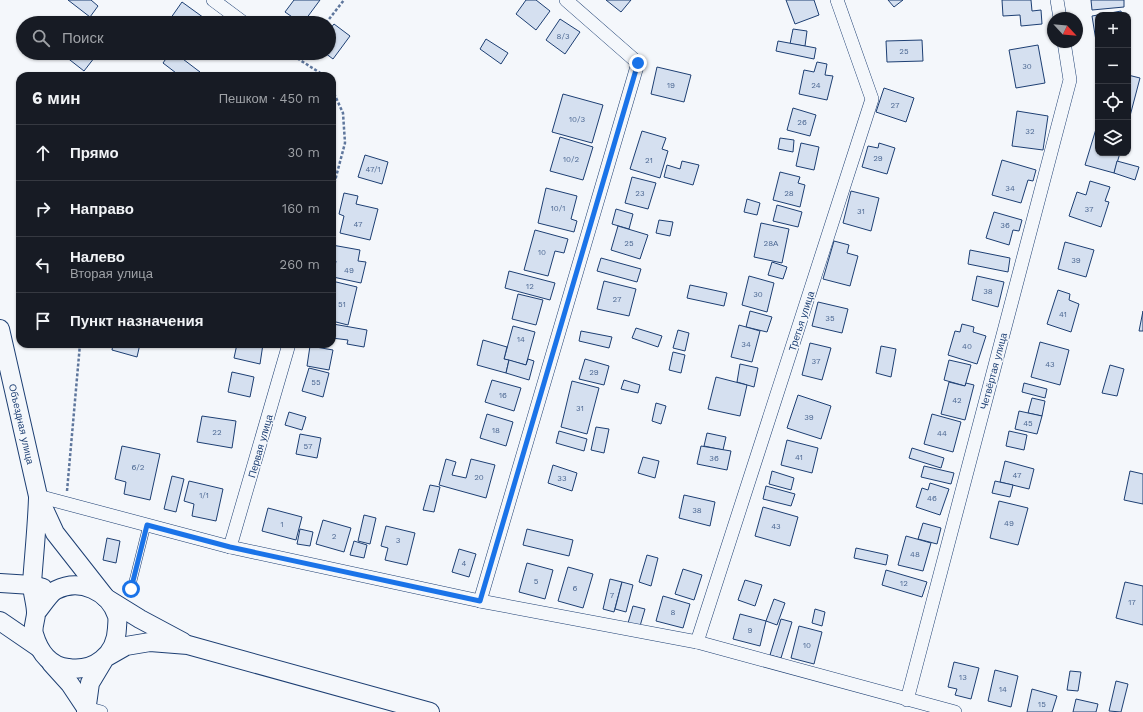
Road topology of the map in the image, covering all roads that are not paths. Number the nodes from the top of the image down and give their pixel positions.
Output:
1 (213, 0) edge
2 (566, 0) edge
3 (836, 0) edge
4 (1057, 0) edge
5 (1059, 12) edge
6 (235, 16) edge
7 (1065, 48) edge
8 (0, 329) edge
9 (288, 348) edge
10 (38, 496) junction
11 (147, 525) junction
12 (230, 547) junction
13 (0, 582) edge
14 (32, 585) junction
15 (131, 589) dead end
16 (55, 591) junction
17 (106, 598) junction
18 (480, 601) junction
19 (36, 613) junction
20 (0, 621) edge
21 (697, 642) junction
22 (188, 645) junction
23 (44, 654) junction
24 (105, 658) junction
25 (907, 700) junction
26 (91, 711) edge
27 (430, 712) edge
28 (955, 712) edge

1 - 6 street
2 - 18 street
3 - 21 street, Третья улица
4 - 5 street
7 - 25 street, Четвёртая улица
8 - 10 main road, Объездная улица
9 - 12 street, Первая улица
10 - 11 street
10 - 14 main road
10 - 17 main road
11 - 12 street
11 - 15 lane
12 - 18 street
13 - 14 main road
14 - 16 main road
14 - 19 main road
16 - 17 main road
16 - 19 main road
17 - 22 main road
17 - 24 main road
18 - 21 street
19 - 23 main road
20 - 23 main road
21 - 25 street
22 - 24 main road
22 - 27 main road
23 - 24 main road
23 - 26 main road
24 - 26 main road
25 - 28 street

